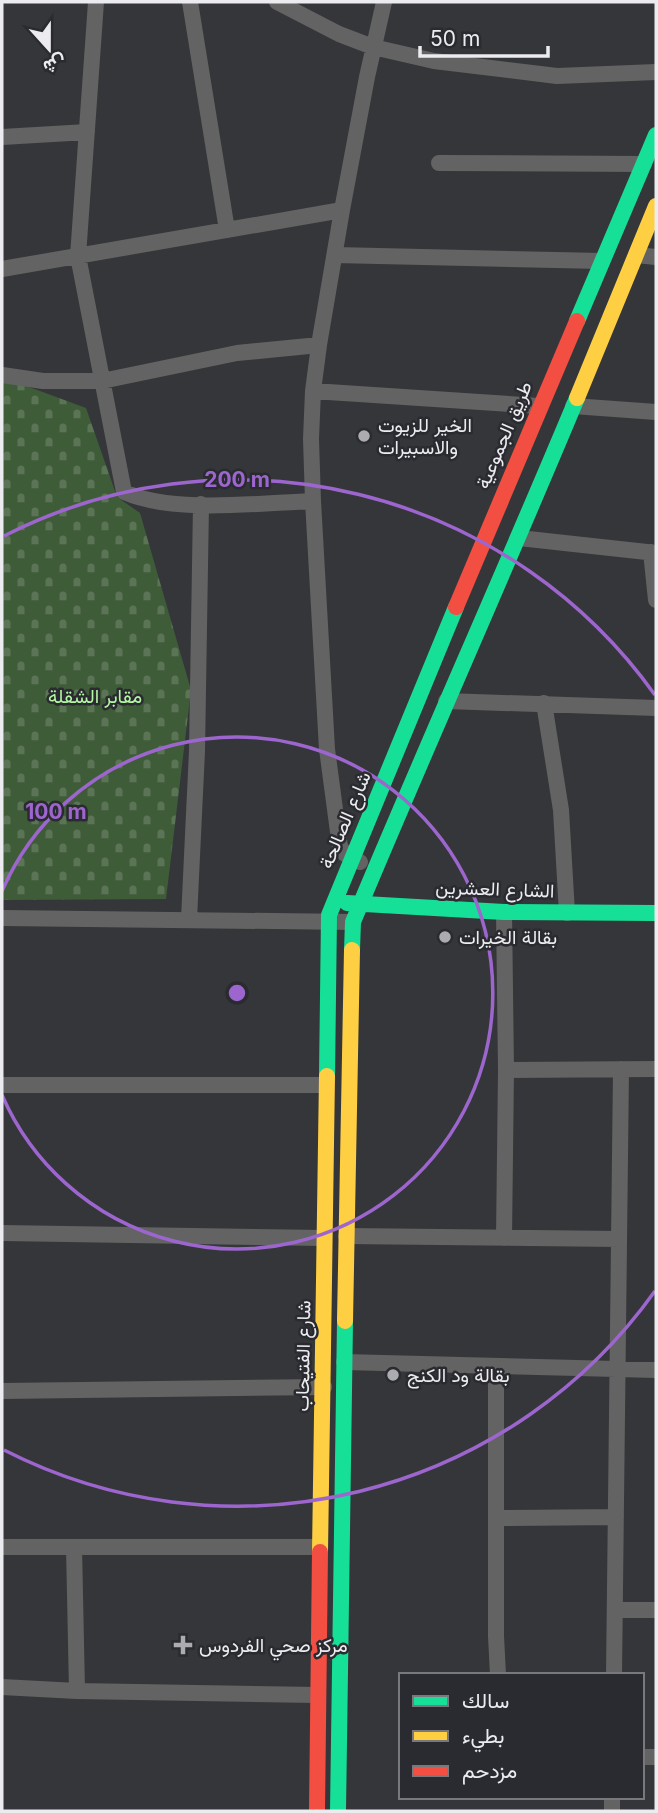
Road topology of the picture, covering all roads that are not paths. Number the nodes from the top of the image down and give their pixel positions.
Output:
1 (96, 2) edge
2 (190, 2) edge
3 (277, 2) edge
4 (384, 2) edge
5 (373, 47) junction
6 (656, 72) edge
7 (87, 132) junction
8 (656, 135) edge
9 (2, 136) edge
10 (439, 163) dead end
11 (643, 164) junction
12 (656, 206) edge
13 (342, 211) junction
14 (228, 230) junction
15 (335, 255) junction
16 (636, 255) junction
17 (78, 256) junction
18 (656, 257) edge
19 (602, 261) junction
20 (2, 269) edge
21 (319, 345) junction
22 (2, 374) edge
23 (102, 381) junction
24 (313, 391) junction
25 (573, 405) junction
26 (539, 406) junction
27 (656, 412) edge
28 (313, 501) junction
29 (201, 505) junction
30 (519, 538) junction
31 (653, 552) edge
32 (656, 600) edge
33 (446, 701) junction
34 (544, 703) junction
35 (656, 708) edge
36 (395, 754) joint
37 (351, 858) junction
38 (375, 869) junction
39 (333, 902) junction
40 (360, 903) junction
41 (504, 912) junction
42 (567, 913) junction
43 (656, 913) edge
44 (2, 918) edge
45 (189, 919) junction
46 (329, 921) junction
47 (353, 922) junction
48 (621, 1069) junction
49 (656, 1069) edge
50 (506, 1070) junction
51 (2, 1085) edge
52 (326, 1085) junction
53 (2, 1233) edge
54 (346, 1236) junction
55 (324, 1238) junction
56 (504, 1238) junction
57 (619, 1239) junction
58 (344, 1362) junction
59 (496, 1367) junction
60 (618, 1369) junction
61 (656, 1370) edge
62 (324, 1387) junction
63 (2, 1391) edge
64 (616, 1517) junction
65 (497, 1518) junction
66 (2, 1547) edge
67 (74, 1547) junction
68 (320, 1547) junction
69 (615, 1609) junction
70 (656, 1610) edge
71 (498, 1673) edge
72 (614, 1673) edge
73 (2, 1687) edge
74 (77, 1691) junction
75 (317, 1695) junction
76 (317, 1811) edge
77 (338, 1811) edge

1 - 7 street
2 - 14 street
3 - 5 street
4 - 5 street
5 - 6 street
5 - 13 street
7 - 9 street
7 - 17 street
8 - 11 main road, طريق الجموعية
10 - 11 street
11 - 19 main road, طريق الجموعية
12 - 16 main road
13 - 14 street
13 - 15 street
14 - 17 street
15 - 19 street
15 - 21 street
16 - 18 street
16 - 25 main road
17 - 20 street
17 - 23 street
19 - 26 main road, طريق الجموعية
21 - 23 street
21 - 24 street
22 - 23 street
23 - 29 street
24 - 26 street
24 - 28 street
25 - 27 street
25 - 30 main road
26 - 36 main road, طريق الجموعية
28 - 29 street
28 - 37 street
29 - 45 street
30 - 31 street
30 - 33 main road
31 - 32 street
33 - 34 street
33 - 38 main road
34 - 35 street
34 - 42 street
36 - 37 main road, شارع الصالحة
37 - 38 street
37 - 39 main road, شارع الصالحة
38 - 40 main road
39 - 40 main road, الشارع العشرين
39 - 46 main road, شارع الفتيحاب
40 - 41 main road, الشارع العشرين
40 - 47 main road
41 - 42 main road, الشارع العشرين
41 - 50 street
42 - 43 main road, الشارع العشرين
44 - 45 street
45 - 46 street
46 - 47 street
46 - 52 main road, شارع الفتيحاب
47 - 54 main road
48 - 49 street
48 - 50 street
48 - 57 street
50 - 56 street
51 - 52 street
52 - 55 main road, شارع الفتيحاب
53 - 55 street
54 - 56 street
54 - 58 main road
55 - 62 main road, شارع الفتيحاب
56 - 57 street
57 - 60 street
58 - 59 street
58 - 77 main road
59 - 60 street
59 - 65 street
60 - 61 street
60 - 64 street
62 - 63 street
62 - 68 main road, شارع الفتيحاب
64 - 65 street
64 - 69 street
65 - 71 street
66 - 67 street
67 - 68 street
67 - 74 street
68 - 75 main road, شارع الفتيحاب
69 - 70 street
69 - 72 street
73 - 74 street
74 - 75 street
75 - 76 main road, شارع الفتيحاب

